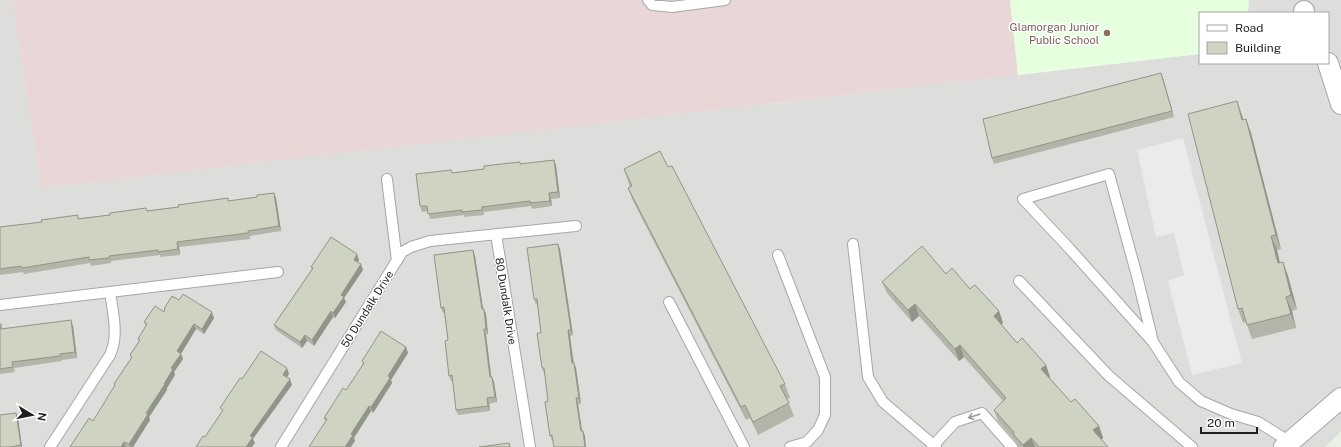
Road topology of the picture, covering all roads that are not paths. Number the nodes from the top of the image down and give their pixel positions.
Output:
1 (648, 0) edge
2 (725, 0) edge
3 (1328, 64) edge
4 (1341, 104) edge
5 (387, 179) dead end
6 (576, 226) dead end
7 (496, 234) junction
8 (853, 244) dead end
9 (778, 255) dead end
10 (397, 261) junction
11 (278, 272) dead end
12 (1019, 281) dead end
13 (110, 292) junction
14 (669, 302) dead end
15 (0, 305) edge
16 (1153, 342) junction
17 (1341, 398) edge
18 (1287, 444) edge
19 (934, 446) edge
20 (50, 447) edge
21 (281, 447) edge
22 (530, 447) edge
23 (744, 447) edge
24 (790, 447) edge
25 (1012, 447) edge
26 (1192, 447) edge

1 - 2 lane
3 - 4 street
5 - 10 lane
6 - 7 lane
7 - 10 lane, 50 Dundalk Drive
7 - 22 lane, 80 Dundalk Drive
8 - 19 lane
9 - 24 lane
10 - 21 lane, 50 Dundalk Drive
11 - 13 lane
12 - 26 lane
13 - 15 lane
13 - 20 lane
14 - 23 lane
16 - 16 lane
16 - 18 lane
17 - 18 street
25 -> 19 lane

